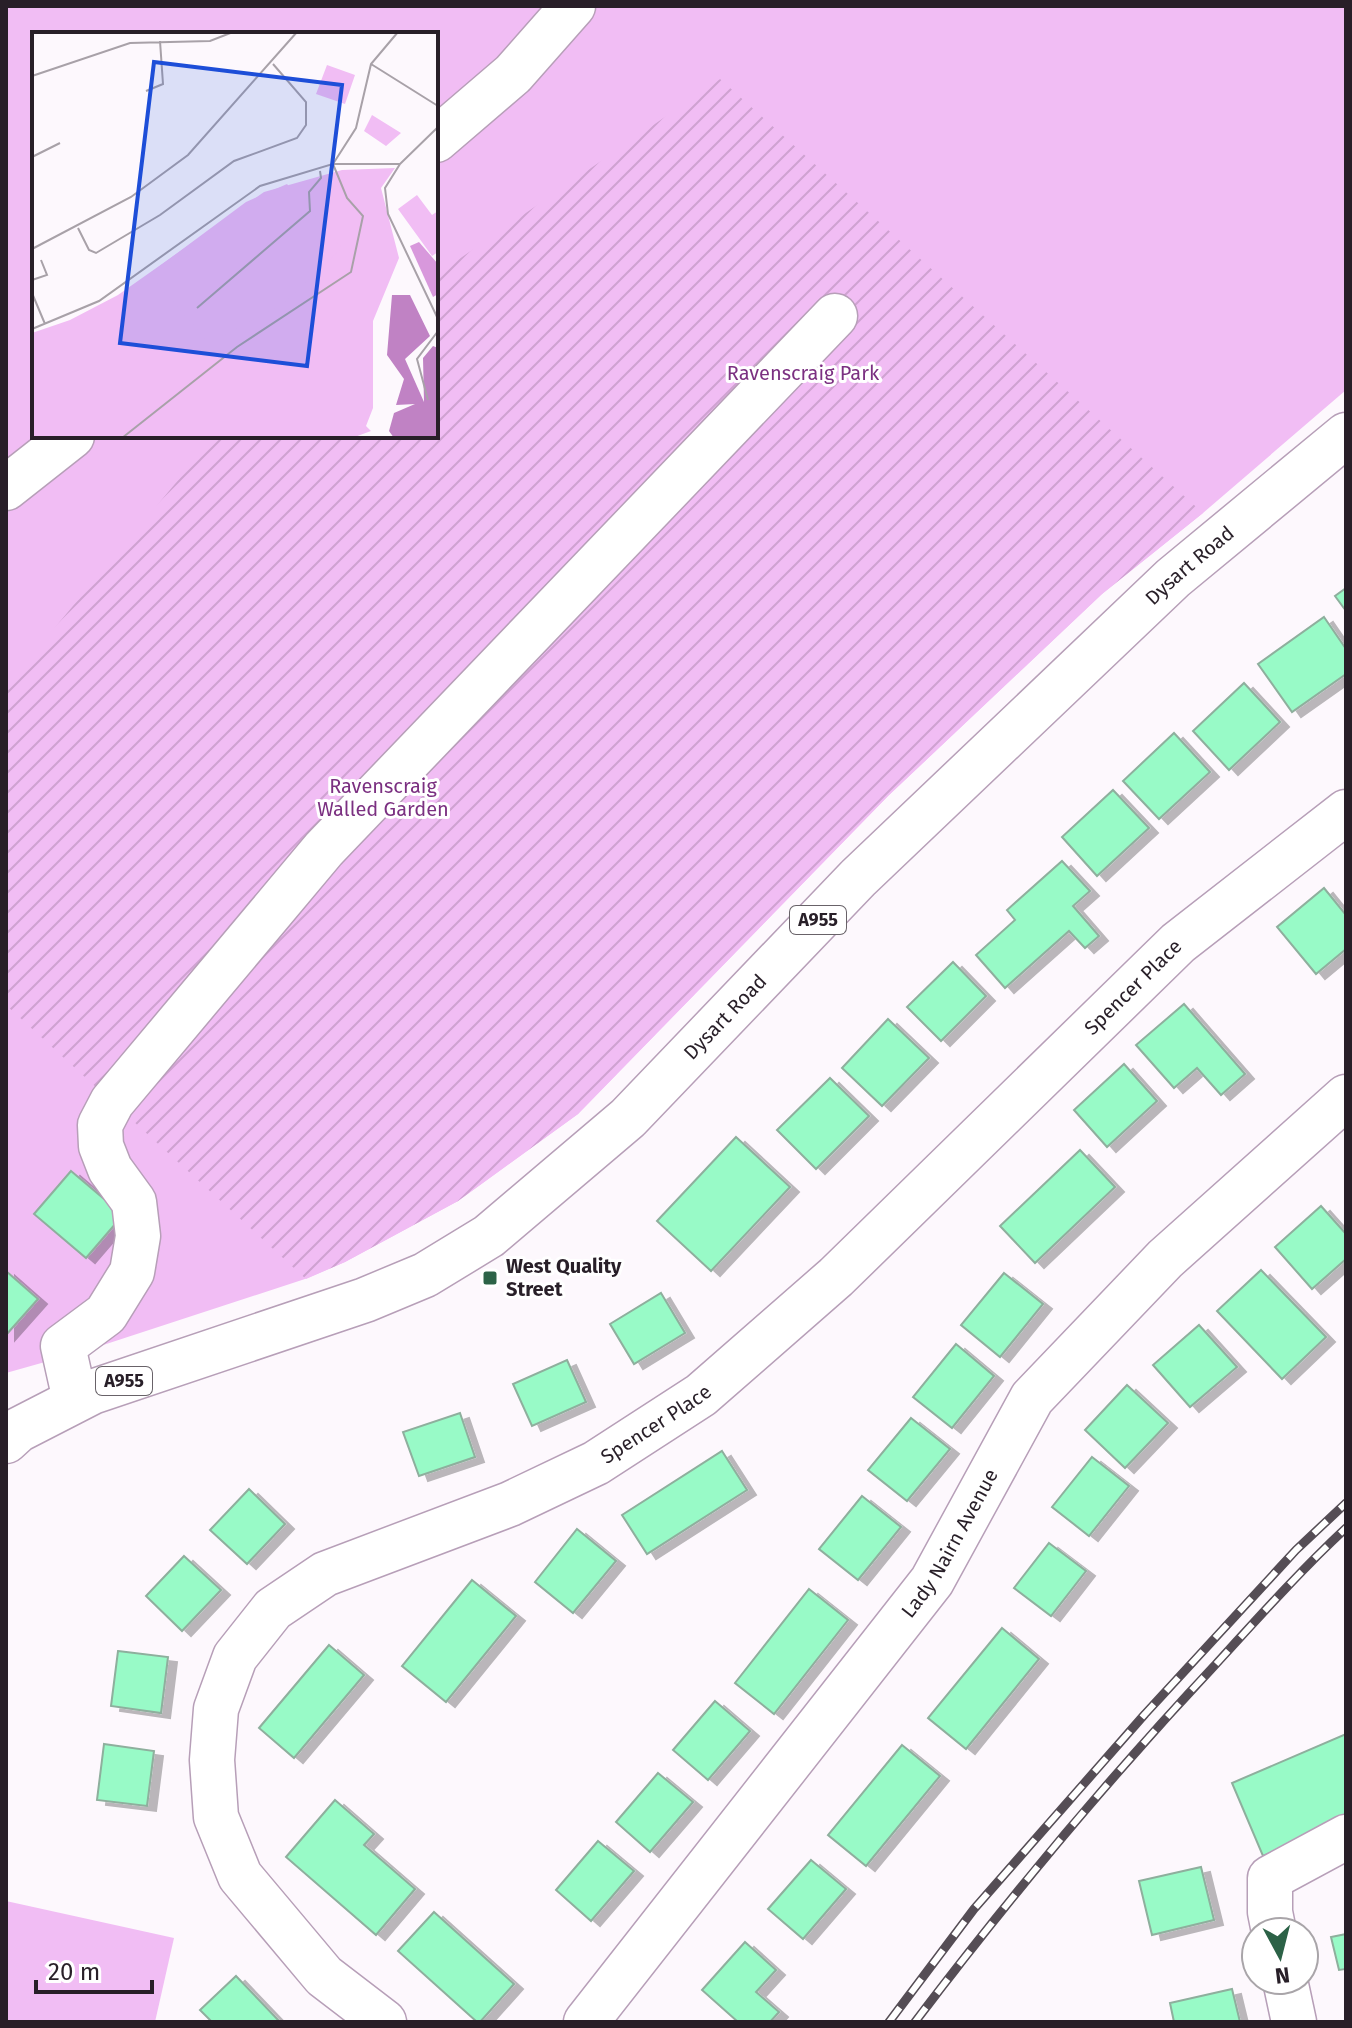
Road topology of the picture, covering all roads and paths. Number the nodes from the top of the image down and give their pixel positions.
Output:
1 (573, 6) edge
2 (438, 138) edge
3 (835, 316) dead end
4 (1346, 435) edge
5 (69, 438) edge
6 (6, 488) edge
7 (1346, 812) edge
8 (1346, 1097) edge
9 (75, 1400) junction
10 (6, 1441) edge
11 (1346, 1837) edge
12 (1272, 1916) edge
13 (1288, 1996) edge
14 (384, 2022) edge
15 (586, 2022) edge
16 (1294, 2022) edge

1 - 2 street
3 - 9 street
4 - 9 street, Dysart Road / A955
5 - 6 street
7 - 14 street, Spencer Place
8 - 15 street, Lady Nairn Avenue
9 - 10 street, Dysart Road / A955
11 - 12 street
13 - 16 street

